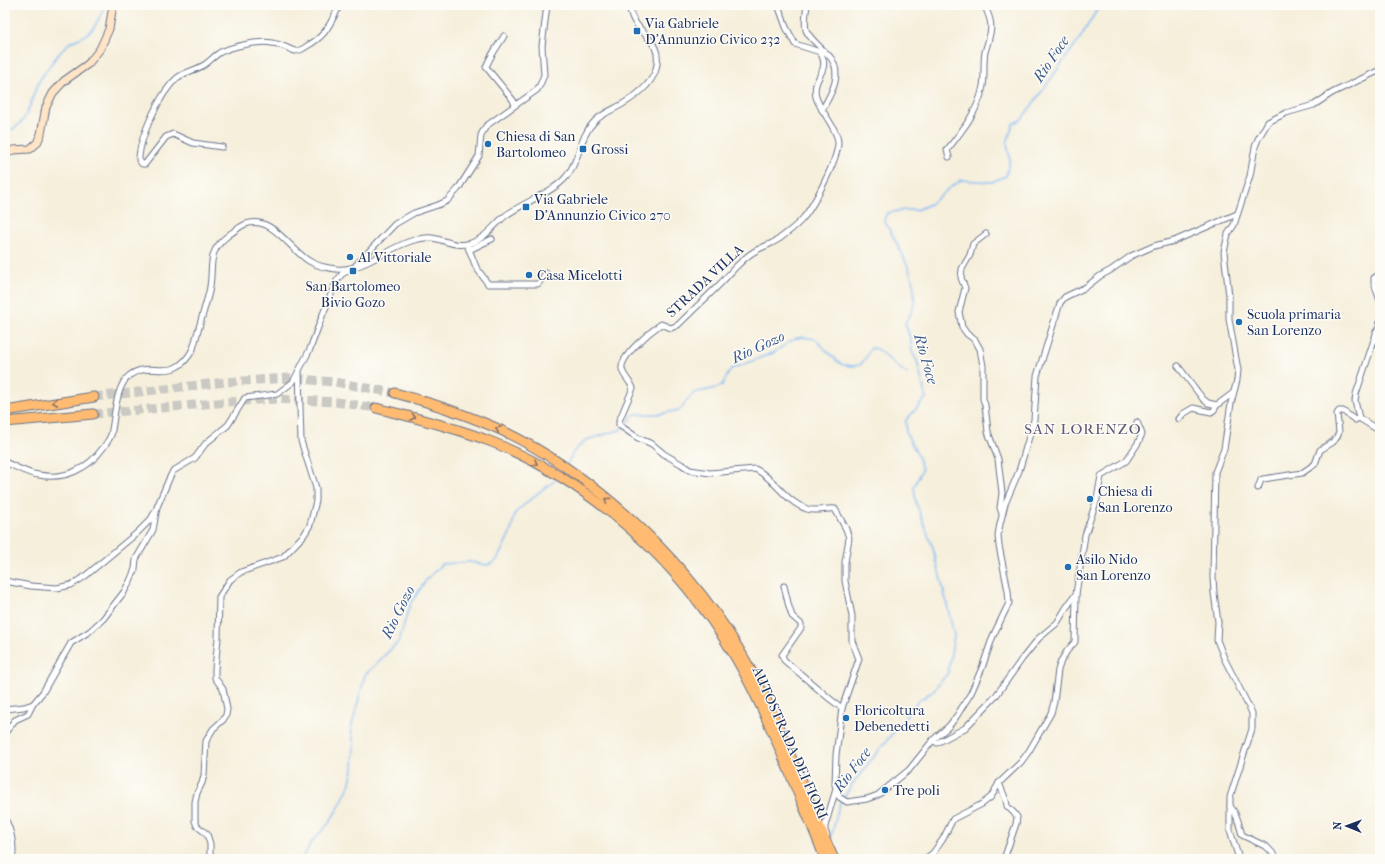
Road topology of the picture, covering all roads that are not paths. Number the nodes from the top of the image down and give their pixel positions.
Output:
1 (113, 5) edge
2 (340, 5) edge
3 (547, 5) edge
4 (630, 5) edge
5 (778, 5) edge
6 (807, 5) edge
7 (984, 5) edge
8 (504, 36) dead end
9 (823, 52) junction
10 (1380, 70) edge
11 (515, 105) junction
12 (822, 110) junction
13 (222, 147) dead end
14 (5, 155) edge
15 (949, 157) dead end
16 (1237, 214) junction
17 (986, 234) dead end
18 (492, 239) dead end
19 (467, 244) junction
20 (469, 250) junction
21 (353, 268) junction
22 (546, 273) dead end
23 (1380, 276) edge
24 (1380, 301) edge
25 (1380, 322) edge
26 (1376, 331) junction
27 (1380, 348) edge
28 (1178, 366) dead end
29 (299, 370) junction
30 (1234, 392) junction
31 (395, 393) tunnel mouth
32 (94, 397) tunnel mouth
33 (1217, 405) junction
34 (376, 408) tunnel mouth
35 (5, 411) edge
36 (93, 414) tunnel mouth
37 (1359, 418) junction
38 (1179, 419) dead end
39 (5, 422) edge
40 (1137, 422) dead end
41 (1380, 431) edge
42 (5, 462) edge
43 (1258, 488) dead end
44 (157, 507) junction
45 (1002, 514) junction
46 (665, 557) junction
47 (5, 581) edge
48 (784, 586) dead end
49 (1076, 594) junction
50 (32, 704) junction
51 (842, 708) junction
52 (5, 709) edge
53 (5, 732) edge
54 (932, 740) junction
55 (781, 743) junction
56 (999, 783) junction
57 (836, 790) junction
58 (1230, 806) junction
59 (5, 819) edge
60 (12, 859) edge
61 (210, 859) edge
62 (825, 859) edge
63 (836, 859) edge
64 (925, 859) edge
65 (1004, 859) edge
66 (1239, 859) edge
67 (1278, 859) edge

1 - 14 street
2 - 13 street
3 - 11 street
4 - 19 street
5 - 9 street
6 - 9 street
7 - 15 street
8 - 11 street
9 - 12 street, STRADA VILLA
9 - 12 street
10 - 16 street
11 - 21 street
12 - 51 street, STRADA VILLA
16 - 30 street
16 - 45 street
17 - 45 street
18 - 20 street
19 - 20 street
19 - 21 street
20 - 22 street
21 - 29 street
21 - 42 street
23 - 24 street
25 - 26 street
26 - 27 street
26 - 37 street
28 - 33 street
29 - 44 street
29 - 61 street
30 - 33 street
30 - 58 street
46 -> 31 highway, AUTOSTRADA DEI FIORI
32 -> 35 highway
33 - 38 street
34 -> 46 highway, AUTOSTRADA DEI FIORI
36 - 39 highway
37 - 41 street
37 - 43 street
40 - 49 street
44 - 47 street
44 - 50 street
45 - 54 street
46 - 55 highway, AUTOSTRADA DEI FIORI
48 - 51 street
49 - 54 street
49 - 56 street
50 - 52 street
50 - 53 street
51 - 57 street
54 - 57 street
55 - 62 highway, AUTOSTRADA DEI FIORI
55 - 63 highway, AUTOSTRADA DEI FIORI
56 - 64 street
56 - 65 street
57 - 63 street
58 - 66 street
58 - 67 street
59 - 60 street

